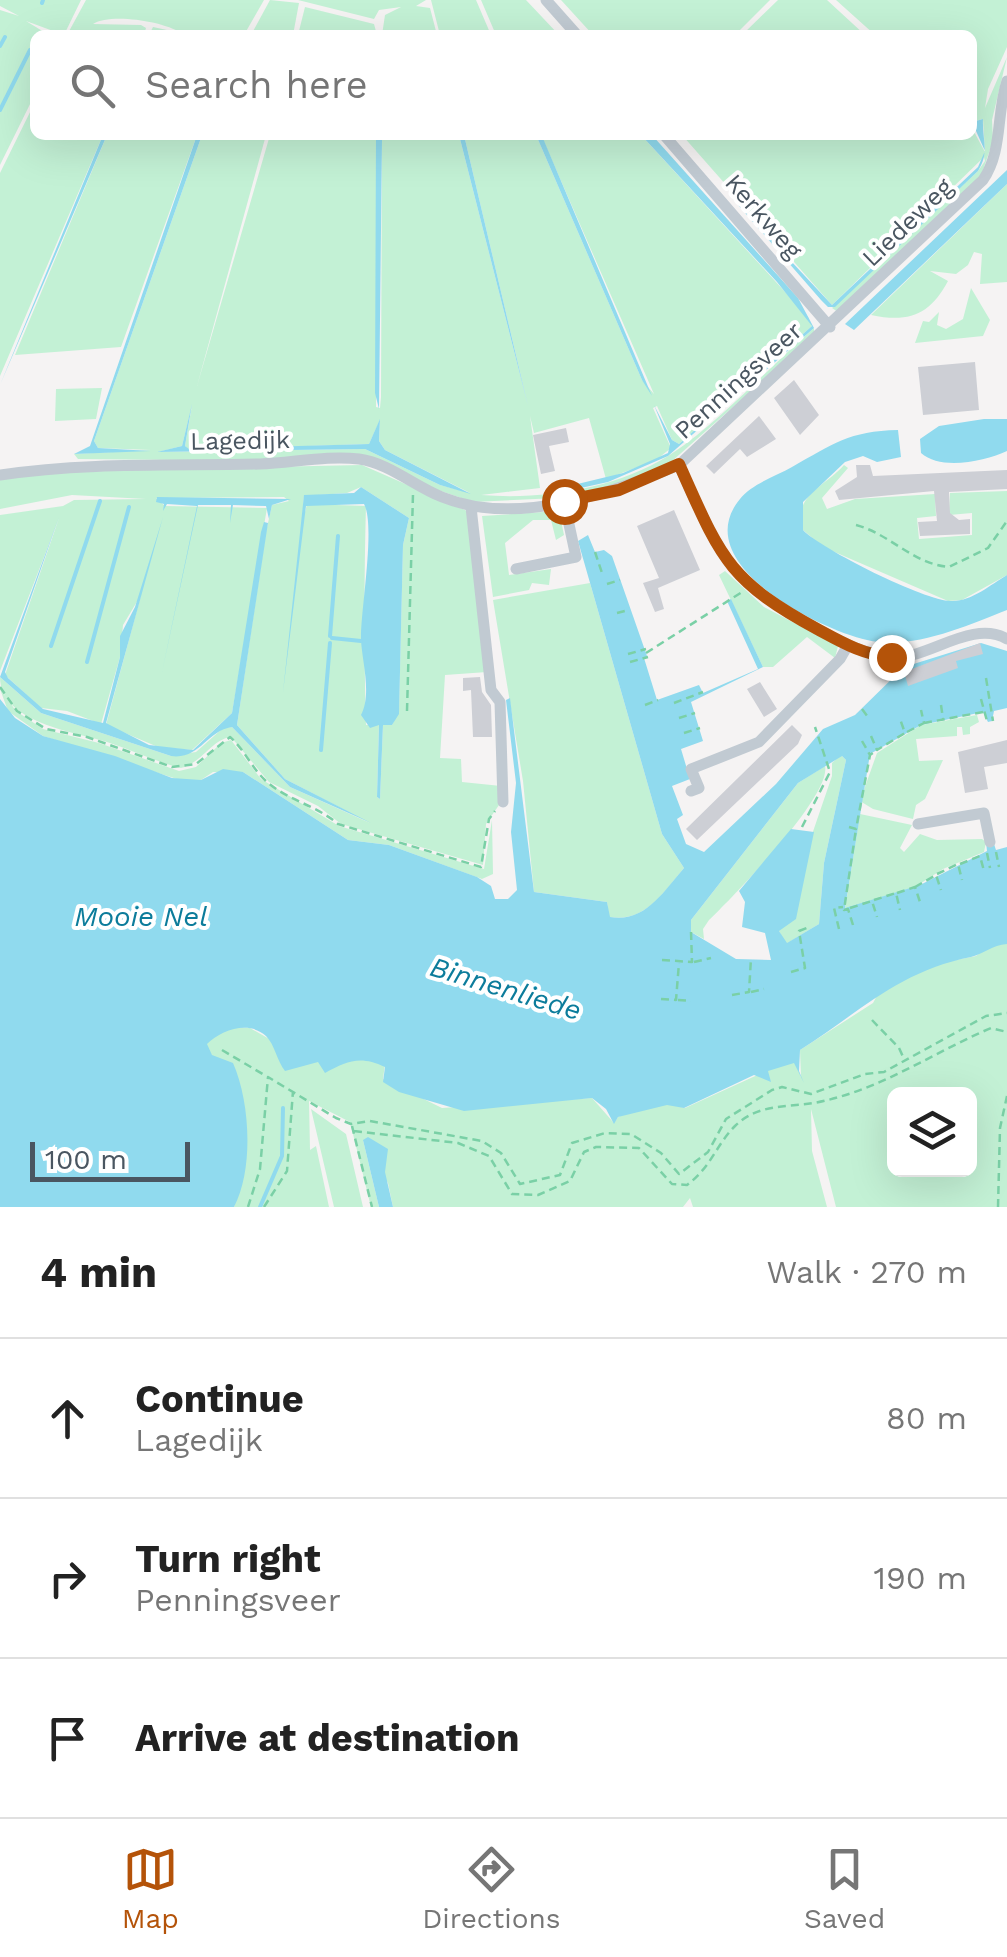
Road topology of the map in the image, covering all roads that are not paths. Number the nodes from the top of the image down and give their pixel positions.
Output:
1 (546, 0) edge
2 (573, 30) edge
3 (1007, 81) edge
4 (668, 140) edge
5 (830, 326) junction
6 (679, 464) junction
7 (0, 475) edge
8 (564, 501) junction
9 (471, 507) junction
10 (516, 569) dead end
11 (1007, 639) edge
12 (848, 646) junction
13 (691, 792) dead end
14 (503, 802) road end
15 (918, 824) dead end
16 (989, 845) road end

1 - 2 street
3 - 5 street, Liedeweg
4 - 5 street, Kerkweg
5 - 6 street, Penningsveer
6 - 8 street, Lagedijk
6 - 12 street, Penningsveer
7 - 9 street, Lagedijk
8 - 9 street, Lagedijk
8 - 10 street
9 - 14 street
11 - 12 street, Penningsveer
12 - 13 street
15 - 16 street

